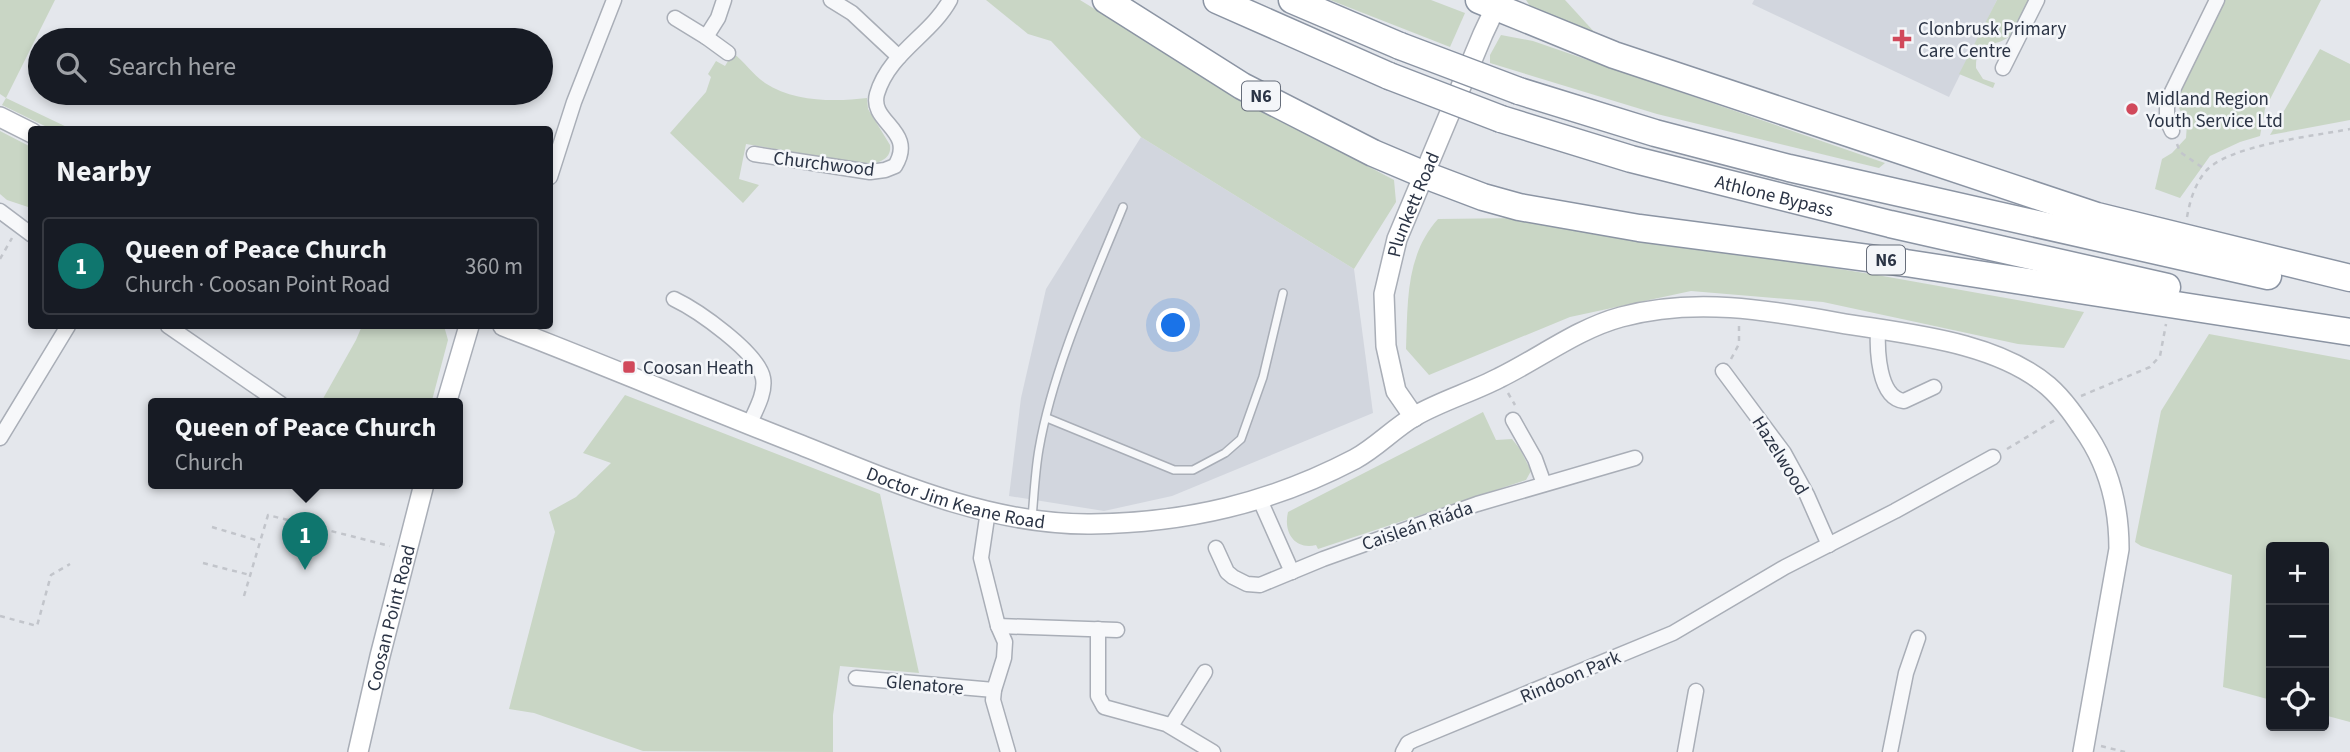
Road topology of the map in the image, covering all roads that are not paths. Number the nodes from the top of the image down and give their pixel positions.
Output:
1 (614, 0) edge
2 (724, 0) edge
3 (831, 0) edge
4 (950, 0) edge
5 (1106, 0) edge
6 (1217, 0) edge
7 (1292, 0) edge
8 (2037, 0) edge
9 (2217, 0) edge
10 (1492, 2) edge
11 (676, 18) dead end
12 (706, 37) junction
13 (728, 52) dead end
14 (899, 57) junction
15 (2003, 68) dead end
16 (0, 117) edge
17 (28, 131) edge
18 (2172, 131) road end
19 (754, 154) dead end
20 (553, 168) edge
21 (1425, 175) junction
22 (1123, 206) dead end
23 (0, 211) edge
24 (28, 232) edge
25 (2350, 278) edge
26 (1283, 293) dead end
27 (2350, 295) edge
28 (674, 299) dead end
29 (66, 329) edge
30 (172, 329) edge
31 (468, 329) edge
32 (516, 329) edge
33 (1878, 329) junction
34 (2350, 330) edge
35 (1723, 371) road end
36 (1934, 387) dead end
37 (272, 398) edge
38 (448, 398) edge
39 (1414, 416) junction
40 (1046, 418) junction
41 (1513, 420) road end
42 (749, 425) junction
43 (0, 438) edge
44 (1993, 457) road end
45 (1635, 458) dead end
46 (1544, 484) junction
47 (419, 489) edge
48 (1261, 500) junction
49 (988, 511) junction
50 (1032, 519) junction
51 (1829, 545) junction
52 (1216, 548) dead end
53 (1292, 572) junction
54 (998, 626) junction
55 (1098, 629) junction
56 (1117, 630) dead end
57 (1918, 638) dead end
58 (1205, 672) dead end
59 (856, 678) dead end
60 (994, 690) junction
61 (1696, 691) dead end
62 (1171, 726) junction
63 (2084, 747) edge
64 (358, 752) edge
65 (1008, 752) edge
66 (1213, 752) edge
67 (1403, 752) edge
68 (1685, 752) edge
69 (1890, 752) edge

1 - 20 street
2 - 12 street
3 - 14 street
4 - 14 street, Churchwood
5 - 21 highway, N6
6 - 34 highway, Athlone Bypass / N6, bridge
7 - 27 highway, Athlone Bypass, bridge
8 - 15 street
9 - 18 street
10 - 21 street, Plunkett Road
10 - 25 highway
11 - 12 street
12 - 13 street
14 - 19 street, Churchwood
16 - 17 street
21 - 34 highway, N6
21 - 39 street, Plunkett Road
22 - 40 lane
23 - 24 street
26 - 40 lane
28 - 42 street
29 - 43 street
30 - 37 street
31 - 38 street
32 - 42 street, Doctor Jim Keane Road
33 - 36 street
33 - 39 street, Doctor Jim Keane Road
33 - 63 street, Doctor Jim Keane Road
35 - 51 street, Hazelwood
39 - 48 street, Doctor Jim Keane Road
40 - 50 lane
41 - 46 street
42 - 49 street, Doctor Jim Keane Road
44 - 51 street
45 - 46 street, Caisleán Riáda
46 - 53 street, Caisleán Riáda
47 - 64 street, Coosan Point Road
48 - 50 street, Doctor Jim Keane Road
48 - 53 street
49 - 50 street, Doctor Jim Keane Road
49 - 54 street
51 - 67 street, Rindoon Park
52 - 53 street, Caisleán Riáda
54 - 55 street
54 - 60 street
55 - 56 street
55 - 62 street
57 - 69 street
58 - 62 street
59 - 60 street, Glenatore
60 - 65 street
61 - 68 street
62 - 66 street

